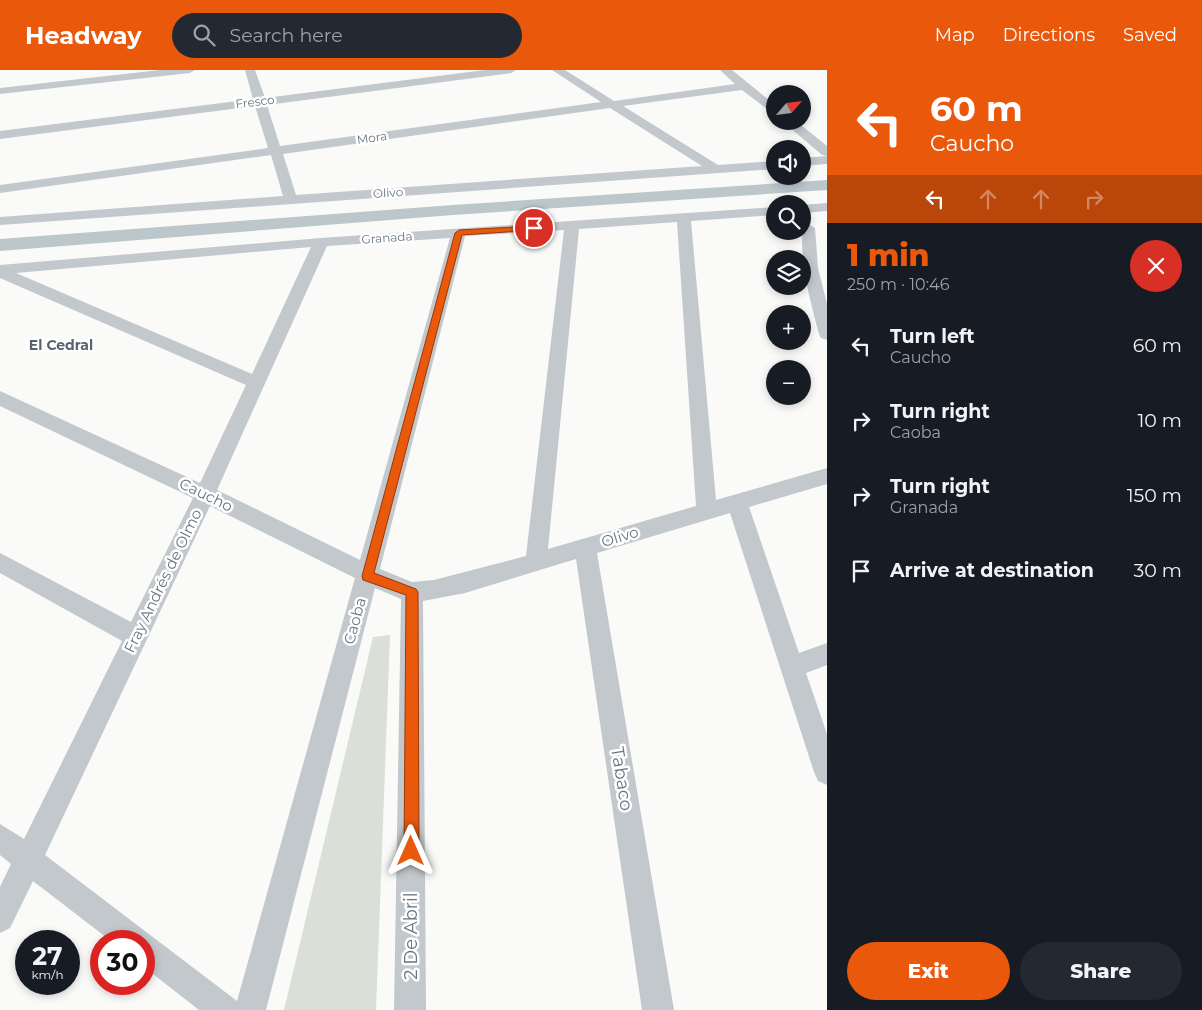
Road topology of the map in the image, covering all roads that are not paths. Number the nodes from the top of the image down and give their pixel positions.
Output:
1 (190, 70) edge
2 (250, 70) edge
3 (511, 70) edge
4 (557, 70) edge
5 (725, 70) edge
6 (744, 86) junction
7 (0, 91) edge
8 (260, 102) junction
9 (613, 104) junction
10 (766, 104) edge
11 (799, 130) edge
12 (0, 135) edge
13 (276, 151) junction
14 (827, 152) edge
15 (827, 160) edge
16 (811, 161) edge
17 (766, 165) edge
18 (715, 169) junction
19 (0, 190) edge
20 (291, 200) junction
21 (827, 207) edge
22 (811, 208) edge
23 (766, 212) edge
24 (684, 218) junction
25 (0, 221) edge
26 (572, 226) junction
27 (459, 233) junction
28 (808, 240) edge
29 (321, 242) junction
30 (0, 271) edge
31 (827, 334) edge
32 (256, 383) junction
33 (0, 398) edge
34 (827, 476) edge
35 (205, 494) junction
36 (736, 502) junction
37 (706, 511) junction
38 (585, 548) junction
39 (0, 562) edge
40 (536, 562) junction
41 (368, 576) junction
42 (412, 592) junction
43 (136, 637) junction
44 (827, 654) edge
45 (792, 667) junction
46 (827, 772) edge
47 (0, 838) edge
48 (28, 860) junction
49 (0, 918) edge
50 (120, 930) edge
51 (155, 956) edge
52 (225, 1010) edge
53 (250, 1010) edge
54 (410, 1010) edge
55 (658, 1010) edge

1 - 7 street
2 - 8 street
3 - 8 street, Fresco
4 - 9 street
5 - 6 street
6 - 9 street, Mora
6 - 10 street
8 - 12 street, Fresco
8 - 13 street
9 - 13 street, Mora
9 - 18 street
11 - 14 street
13 - 19 street, Mora
13 - 20 street
15 - 16 street
17 - 18 street, Olivo
18 - 20 street, Olivo
20 - 25 street, Olivo
21 - 22 street
23 - 24 street, Granada
24 - 26 street, Granada
24 - 37 street
26 - 27 street, Granada
26 - 40 street
27 - 29 street, Granada
27 - 41 street, Caoba
28 - 31 street
29 - 30 street, Granada
29 - 32 street, Fray Andrés de Olmo
30 - 32 street
32 - 35 street, Fray Andrés de Olmo
33 - 35 street, Caucho
34 - 36 street, Olivo
35 - 41 street, Caucho
35 - 43 street, Fray Andrés de Olmo
36 - 37 street, Olivo
36 - 45 street
37 - 38 street, Olivo
38 - 40 street, Olivo
38 - 55 street, Tabaco
39 - 43 street
40 - 42 street, Olivo
41 - 42 street, Caucho
41 - 53 street, Caoba
42 - 54 street, 2 De Abril
43 - 48 street, Fray Andrés de Olmo
44 - 45 street
45 - 46 street
47 - 48 street
48 - 49 street, Fray Andrés de Olmo
48 - 50 street
51 - 52 street

